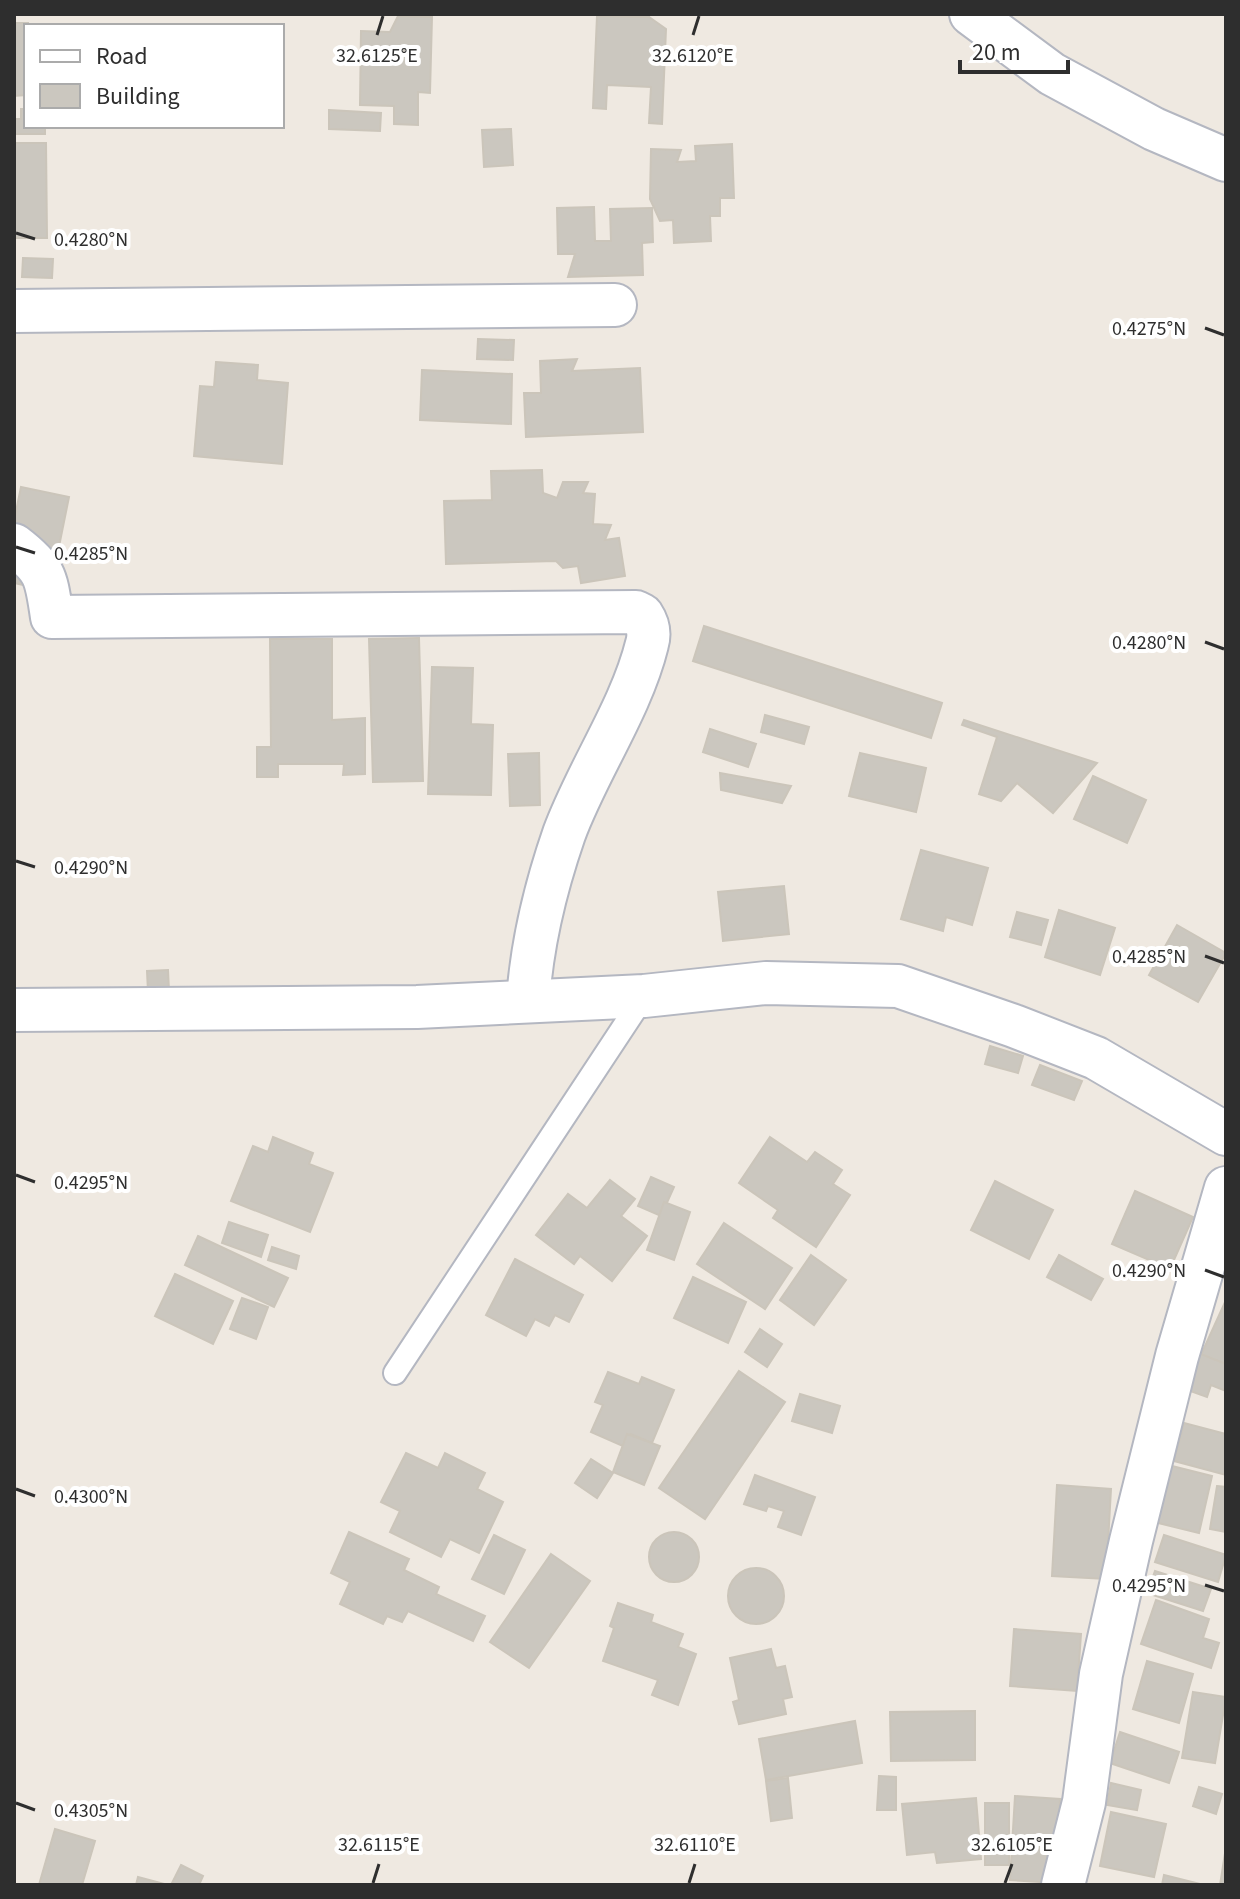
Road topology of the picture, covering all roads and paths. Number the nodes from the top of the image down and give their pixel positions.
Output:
1 (971, 14) edge
2 (1226, 160) edge
3 (615, 305) dead end
4 (14, 311) edge
5 (14, 545) edge
6 (644, 996) junction
7 (528, 1000) junction
8 (14, 1010) edge
9 (1226, 1134) edge
10 (1226, 1188) edge
11 (395, 1373) dead end
12 (1063, 1885) edge

1 - 2 street
3 - 4 street
5 - 7 street
6 - 7 street
6 - 9 street
6 - 11 lane
7 - 8 street
10 - 12 street

